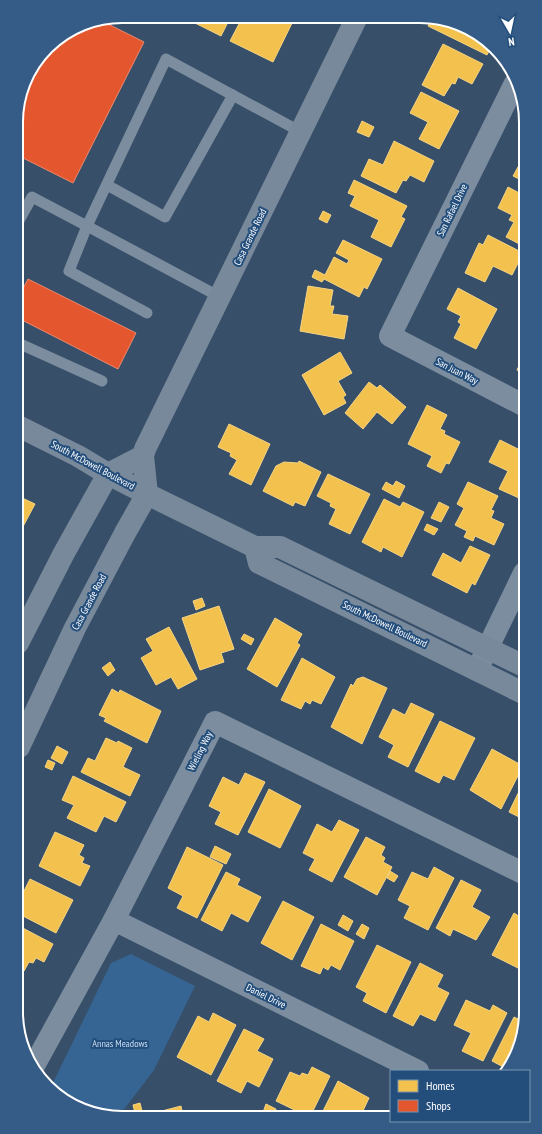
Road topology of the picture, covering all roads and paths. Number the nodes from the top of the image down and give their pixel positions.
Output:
1 (355, 23) edge
2 (513, 88) edge
3 (233, 95) junction
4 (301, 132) junction
5 (107, 185) junction
6 (23, 213) edge
7 (87, 226) junction
8 (220, 297) junction
9 (147, 313) dead end
10 (390, 336) joint
11 (23, 345) edge
12 (102, 381) dead end
13 (519, 402) edge
14 (23, 428) edge
15 (143, 456) junction
16 (108, 474) junction
17 (148, 494) junction
18 (255, 547) junction
19 (519, 583) edge
20 (23, 633) edge
21 (487, 647) junction
22 (519, 663) edge
23 (477, 670) junction
24 (519, 691) edge
25 (23, 738) edge
26 (519, 871) edge
27 (114, 920) junction
28 (36, 1062) edge
29 (416, 1070) edge

1 - 4 main road, Casa Grande Road
2 - 10 street, San Rafael Drive
3 - 4 lane
3 - 5 lane
3 - 5 lane
4 - 8 main road, Casa Grande Road
5 - 7 lane
6 - 7 lane
7 - 8 lane
7 - 9 lane
8 - 15 main road, Casa Grande Road
10 - 13 street, San Juan Way
11 - 12 lane
14 - 16 main road, South McDowell Boulevard
15 - 16 main road
15 - 17 main road
16 - 17 main road, South McDowell Boulevard
16 - 20 main road
17 - 18 main road, South McDowell Boulevard
17 - 25 main road, Casa Grande Road
18 - 21 main road, South McDowell Boulevard
18 - 23 main road, South McDowell Boulevard
19 - 21 street
21 - 22 main road, South McDowell Boulevard
21 - 23 street
23 - 24 main road, South McDowell Boulevard
26 - 27 street, Wieling Way
27 - 28 street, Wieling Way
27 - 29 street, Daniel Drive

